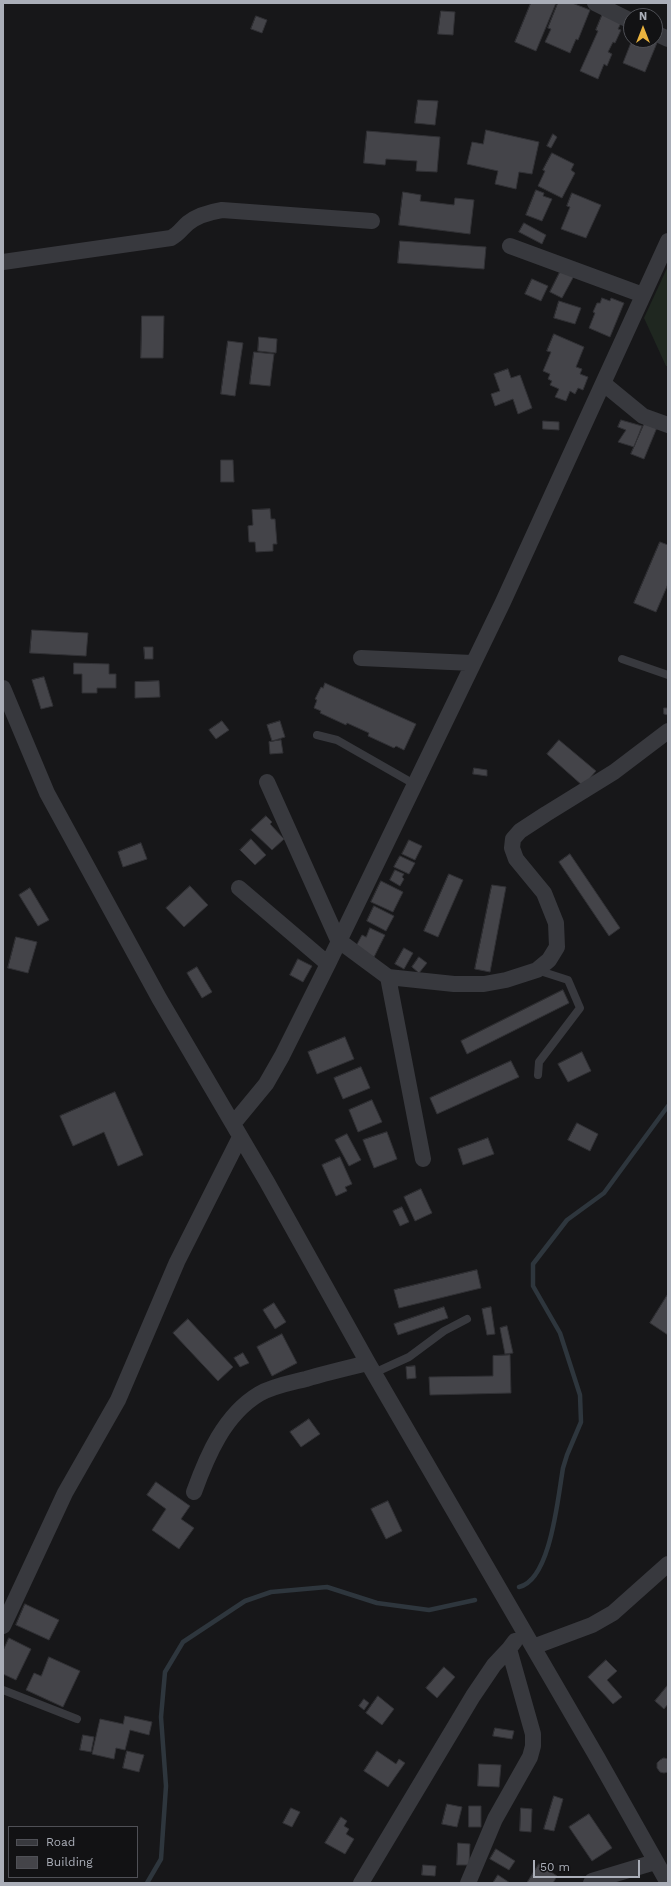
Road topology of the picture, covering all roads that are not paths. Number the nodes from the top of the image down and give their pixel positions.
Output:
1 (603, 5) edge
2 (623, 16) edge
3 (372, 221) dead end
4 (668, 241) edge
5 (510, 246) dead end
6 (3, 262) edge
7 (643, 296) junction
8 (604, 384) junction
9 (668, 425) edge
10 (361, 658) dead end
11 (622, 658) dead end
12 (472, 664) junction
13 (668, 675) edge
14 (3, 688) edge
15 (668, 731) edge
16 (317, 735) dead end
17 (267, 782) dead end
18 (414, 784) junction
19 (239, 888) dead end
20 (338, 940) junction
21 (328, 964) junction
22 (537, 970) junction
23 (388, 977) junction
24 (538, 1075) dead end
25 (237, 1131) junction
26 (423, 1159) dead end
27 (467, 1319) dead end
28 (371, 1368) junction
29 (194, 1492) dead end
30 (668, 1564) edge
31 (3, 1626) edge
32 (523, 1631) junction
33 (533, 1647) junction
34 (509, 1648) junction
35 (3, 1690) edge
36 (77, 1718) dead end
37 (656, 1862) junction
38 (361, 1883) edge
39 (468, 1883) edge
40 (590, 1883) edge
41 (668, 1883) edge

1 - 2 street
3 - 6 street
4 - 7 street
5 - 7 street
7 - 8 street
8 - 9 street
8 - 12 street
10 - 12 street
11 - 13 lane
12 - 18 street
14 - 25 street
15 - 22 street
16 - 18 lane
17 - 20 street
18 - 20 street
19 - 21 street
20 - 21 street
20 - 23 street
21 - 25 street
22 - 23 street
22 - 24 lane
23 - 26 street
25 - 28 street
25 - 31 street
27 - 28 lane
28 - 29 street
28 - 32 street
30 - 33 street
32 - 33 street
32 - 34 street
33 - 37 street
34 - 38 street
34 - 39 street
35 - 36 lane
37 - 40 street
37 - 41 street

